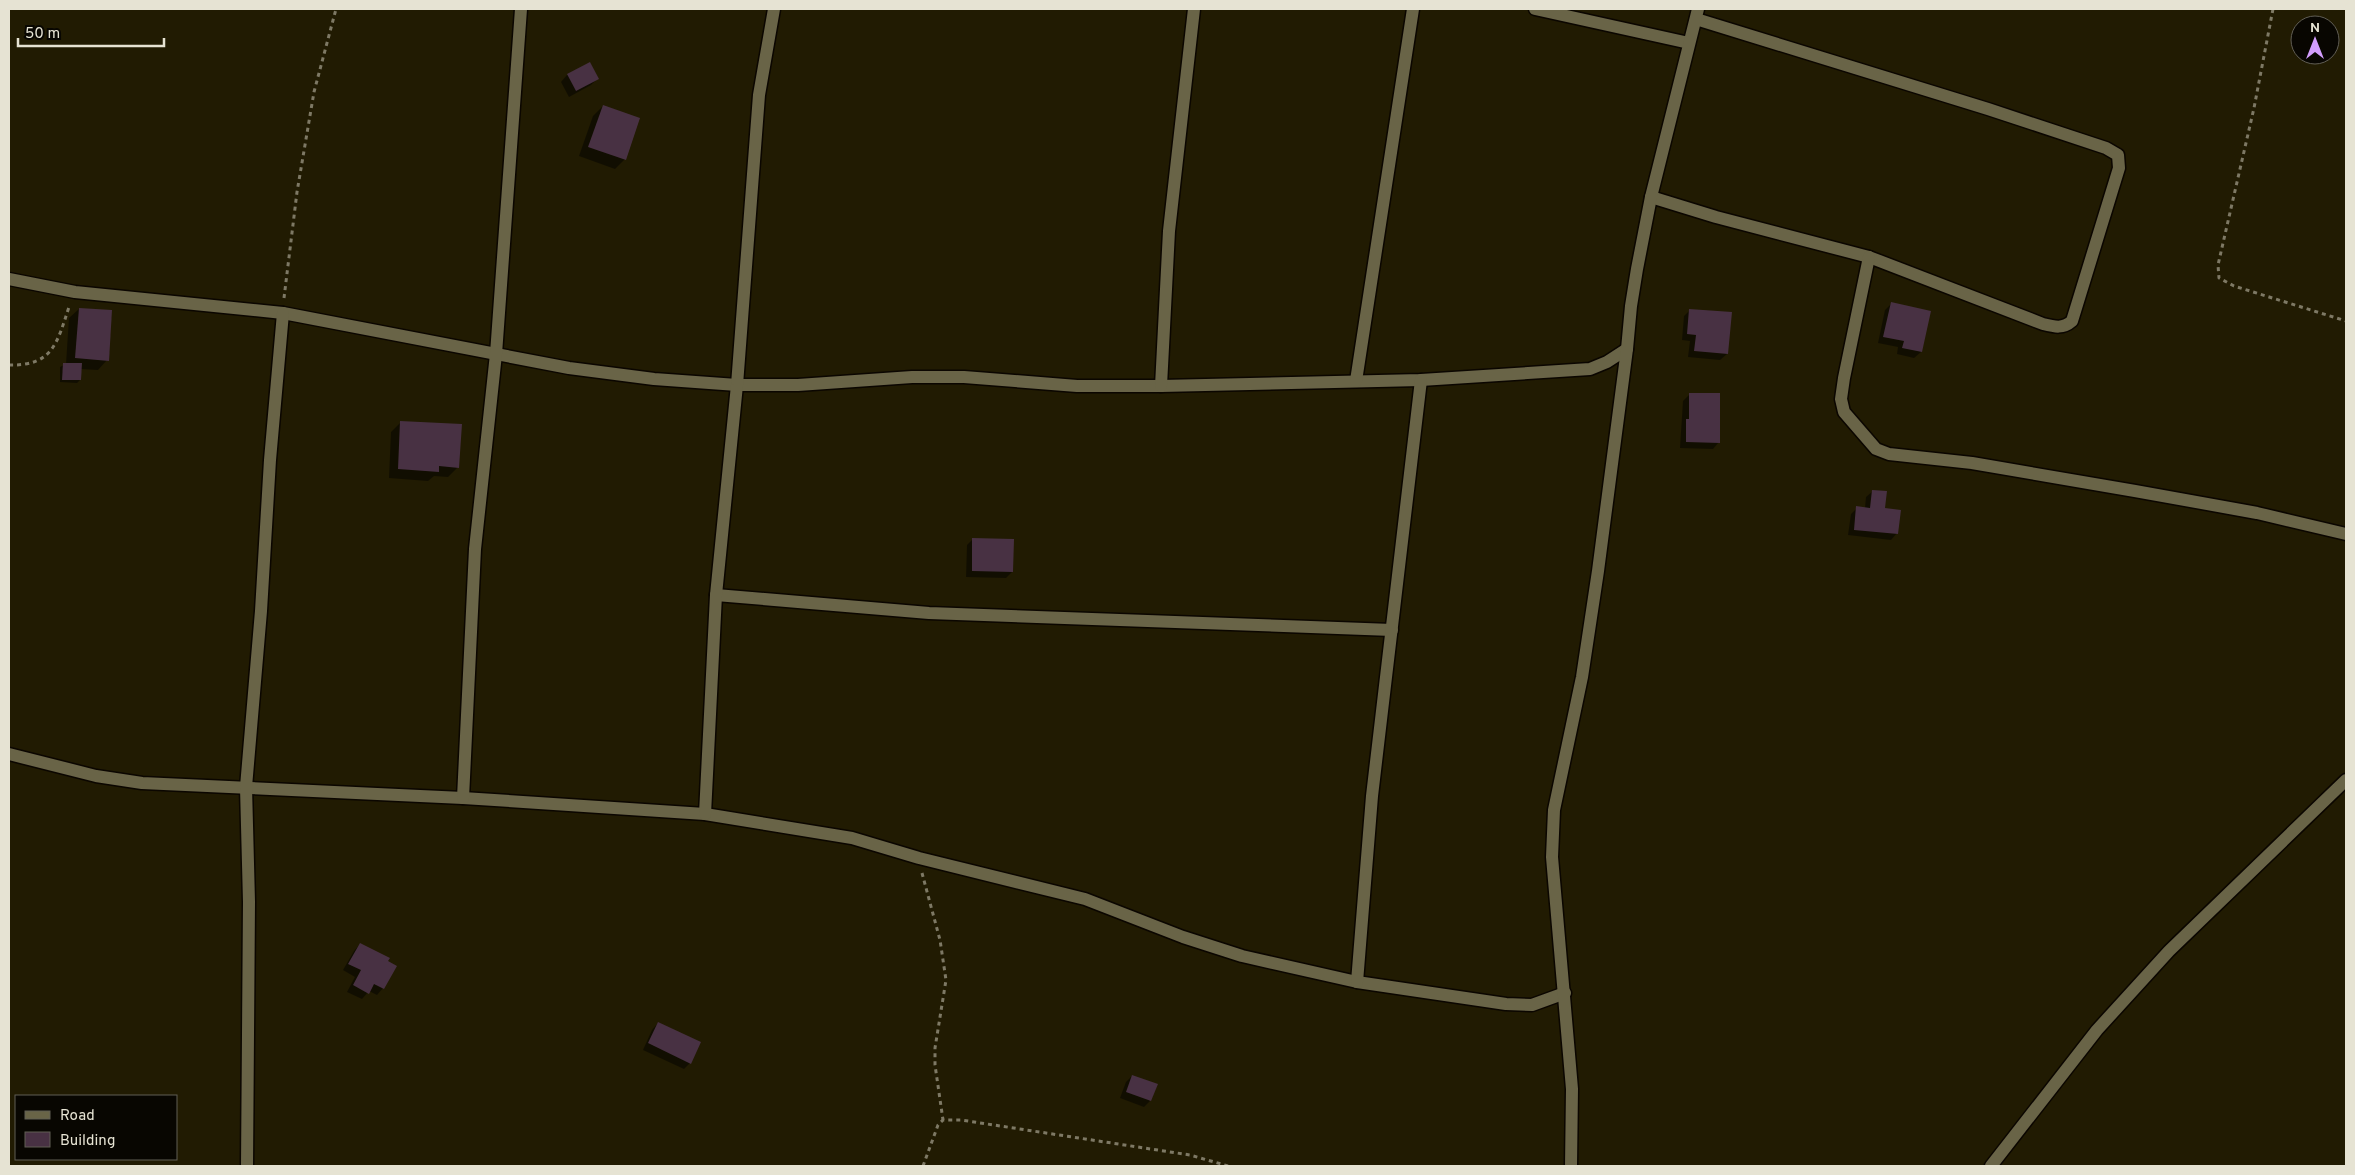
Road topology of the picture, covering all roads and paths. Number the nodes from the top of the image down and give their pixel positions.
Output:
1 (336, 9) edge
2 (522, 9) edge
3 (774, 9) edge
4 (1194, 9) edge
5 (1412, 9) edge
6 (1536, 9) edge
7 (2273, 9) edge
8 (1697, 14) edge
9 (1689, 43) junction
10 (1651, 197) junction
11 (1869, 257) junction
12 (9, 279) edge
13 (75, 292) junction
14 (283, 313) junction
15 (2346, 321) edge
16 (1627, 350) junction
17 (496, 354) junction
18 (9, 365) edge
19 (1421, 380) junction
20 (1356, 381) junction
21 (737, 385) junction
22 (1161, 386) junction
23 (2346, 534) edge
24 (716, 595) junction
25 (1392, 630) junction
26 (9, 754) edge
27 (2346, 780) edge
28 (246, 787) junction
29 (463, 798) junction
30 (705, 814) junction
31 (919, 858) junction
32 (1357, 982) junction
33 (1565, 993) junction
34 (943, 1120) junction
35 (248, 1166) edge
36 (923, 1166) edge
37 (1228, 1166) edge
38 (1571, 1166) edge
39 (1991, 1166) edge

1 - 14 path
2 - 17 street
3 - 21 street
4 - 22 street
5 - 20 street
6 - 9 street
7 - 15 path
8 - 9 street
8 - 11 street
9 - 10 street
10 - 11 street
10 - 16 street
11 - 23 street
12 - 13 street
13 - 14 street
13 - 18 path
14 - 17 street
14 - 28 street
16 - 19 street
16 - 33 street
17 - 21 street
17 - 29 street
19 - 20 street
19 - 25 street
20 - 22 street
21 - 22 street
21 - 24 street
24 - 25 street
24 - 30 street
25 - 32 street
26 - 28 street
27 - 39 street
28 - 29 street
28 - 35 street
29 - 30 street
30 - 31 street
31 - 32 street
31 - 34 path
32 - 33 street
33 - 38 street
34 - 36 path
34 - 37 path

